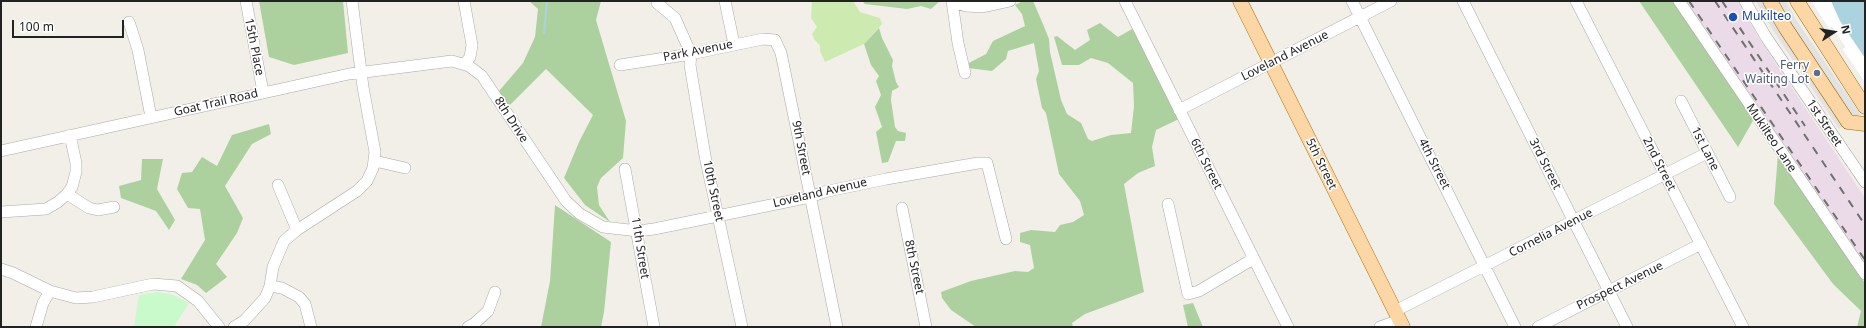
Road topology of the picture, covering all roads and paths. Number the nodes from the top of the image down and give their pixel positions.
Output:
1 (246, 1) edge
2 (352, 1) edge
3 (464, 1) edge
4 (725, 1) edge
5 (952, 1) edge
6 (1010, 1) edge
7 (1125, 1) edge
8 (1240, 1) edge
9 (1352, 1) edge
10 (1391, 1) edge
11 (1463, 1) edge
12 (1576, 1) edge
13 (1679, 1) edge
14 (1745, 1) edge
15 (1770, 1) edge
16 (1797, 1) edge
17 (657, 3) dead end
18 (1360, 17) junction
19 (129, 22) dead end
20 (775, 40) joint
21 (734, 44) junction
22 (691, 54) junction
23 (1270, 63) junction
24 (465, 64) junction
25 (620, 65) dead end
26 (361, 72) junction
27 (965, 73) dead end
28 (263, 92) junction
29 (1681, 101) dead end
30 (1865, 107) edge
31 (1179, 110) junction
32 (151, 117) junction
33 (1865, 124) edge
34 (70, 135) junction
35 (1, 151) edge
36 (1707, 153) junction
37 (375, 161) junction
38 (405, 168) dead end
39 (625, 169) dead end
40 (1664, 175) junction
41 (1865, 182) edge
42 (278, 185) dead end
43 (67, 194) junction
44 (810, 197) junction
45 (1730, 197) dead end
46 (1168, 204) dead end
47 (114, 207) dead end
48 (902, 208) dead end
49 (1, 212) edge
50 (718, 215) junction
51 (1574, 221) junction
52 (297, 230) junction
53 (638, 230) junction
54 (1006, 239) dead end
55 (1701, 244) junction
56 (1254, 259) junction
57 (1485, 266) junction
58 (1, 269) edge
59 (1865, 274) edge
60 (270, 286) junction
61 (50, 291) junction
62 (495, 292) dead end
63 (1609, 292) junction
64 (1399, 319) edge
65 (36, 327) edge
66 (219, 327) edge
67 (234, 327) edge
68 (311, 327) edge
69 (468, 327) edge
70 (654, 327) edge
71 (742, 327) edge
72 (837, 327) edge
73 (926, 327) edge
74 (1288, 327) edge
75 (1385, 327) edge
76 (1515, 327) edge
77 (1538, 327) edge
78 (1627, 327) edge
79 (1743, 327) edge

1 - 28 street, 15th Place
2 - 26 street
3 - 24 street
4 - 21 street
5 - 6 street
5 - 27 street
7 - 31 street, 6th Street
8 - 23 main road, 5th Street
9 - 18 street, 4th Street
10 - 18 street, Loveland Avenue
11 - 51 street, 3rd Street
12 - 40 street, 2nd Street
13 - 59 street, Mukilteo Lane
14 - 41 street, 1st Street
15 - 33 main road
16 - 30 main road
17 - 22 street
18 - 23 street, Loveland Avenue
18 - 57 street, 4th Street
19 - 32 street
20 - 21 street, Park Avenue
20 - 44 street, 9th Street
21 - 22 street, Park Avenue
22 - 25 street, Park Avenue
22 - 50 street, 10th Street
23 - 31 street, Loveland Avenue
23 - 64 main road, 5th Street
24 - 26 street, 8th Drive
24 - 53 street, 8th Drive
26 - 28 street, Goat Trail Road
26 - 37 street
28 - 32 street, Goat Trail Road
29 - 36 street, 1st Lane
31 - 56 street, 6th Street
32 - 34 street, Goat Trail Road
34 - 35 street, Goat Trail Road
34 - 43 street
36 - 40 street, Cornelia Avenue
36 - 45 street, 1st Lane
37 - 38 street
37 - 52 street
39 - 53 street, 11th Street
40 - 51 street, Cornelia Avenue
40 - 55 street, 2nd Street
42 - 52 street
43 - 47 street
43 - 49 street
44 - 50 street, Loveland Avenue
44 - 54 street, Loveland Avenue
44 - 72 street, 9th Street
46 - 56 street
48 - 73 street, 8th Street
50 - 53 street, Loveland Avenue
50 - 71 street, 10th Street
51 - 57 street, Cornelia Avenue
51 - 63 street, 3rd Street
52 - 60 street
53 - 70 street, 11th Street
55 - 63 street, Prospect Avenue
55 - 79 street, 2nd Street
56 - 74 street, 6th Street
57 - 64 street, Cornelia Avenue
57 - 76 street, 4th Street
58 - 61 street
60 - 67 street
60 - 68 street
61 - 65 street
61 - 66 street
62 - 69 street
63 - 77 street, Prospect Avenue
63 - 78 street, 3rd Street
64 - 75 street, Cornelia Avenue

